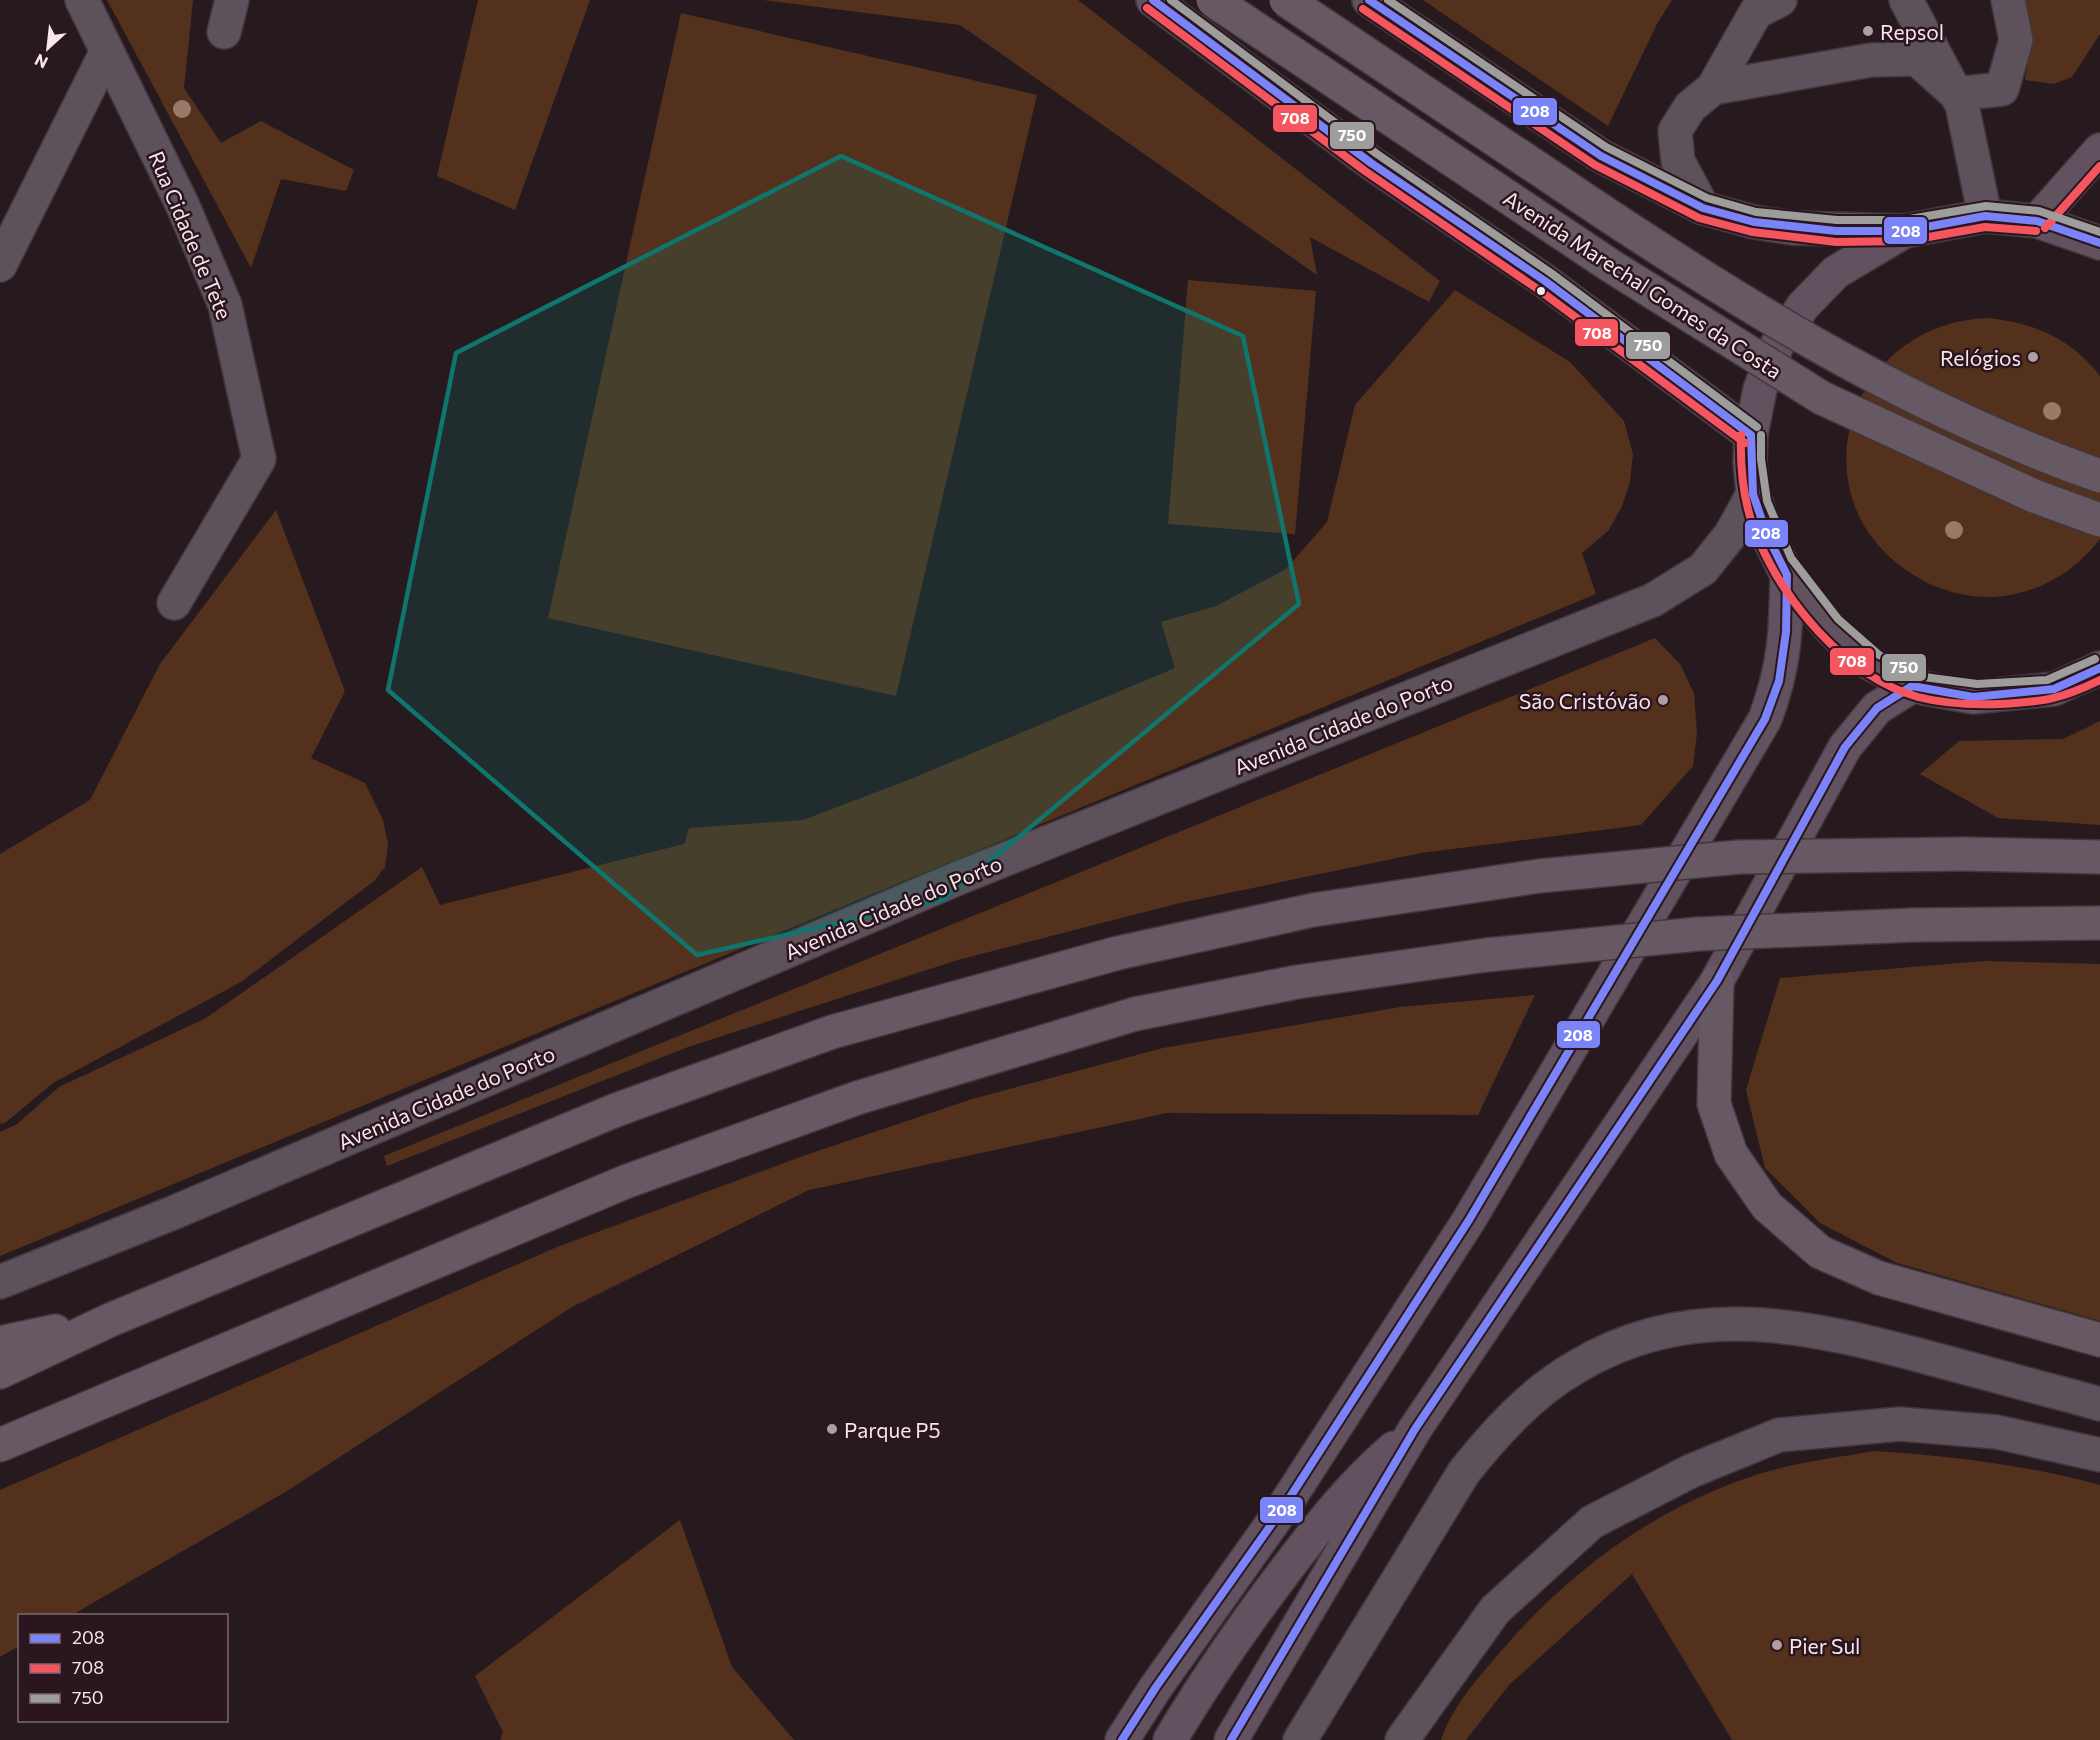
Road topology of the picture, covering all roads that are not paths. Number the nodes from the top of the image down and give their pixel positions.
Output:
1 (82, 0) edge
2 (232, 0) edge
3 (1153, 0) edge
4 (1213, 0) edge
5 (1286, 0) edge
6 (1369, 0) edge
7 (1780, 0) edge
8 (1906, 0) edge
9 (2008, 0) edge
10 (224, 32) dead end
11 (107, 51) junction
12 (1713, 88) junction
13 (1956, 94) junction
14 (2100, 150) edge
15 (1703, 208) junction
16 (1985, 216) junction
17 (2037, 221) junction
18 (1905, 231) junction
19 (2100, 243) edge
20 (0, 265) edge
21 (1751, 435) junction
22 (2100, 476) edge
23 (1753, 494) junction
24 (2100, 520) edge
25 (1787, 575) junction
26 (174, 603) dead end
27 (2100, 668) edge
28 (1912, 686) junction
29 (2100, 857) edge
30 (2100, 923) edge
31 (1717, 981) junction
32 (0, 1282) edge
33 (110, 1320) junction
34 (2100, 1340) edge
35 (0, 1343) edge
36 (0, 1372) edge
37 (2100, 1404) edge
38 (1415, 1429) junction
39 (0, 1445) edge
40 (2100, 1455) edge
41 (1122, 1740) edge
42 (1170, 1740) edge
43 (1231, 1740) edge
44 (1300, 1740) edge
45 (1402, 1740) edge

1 - 11 street, Rua Cidade de Tete
2 - 10 street
3 - 21 main road
4 - 24 highway, Avenida Marechal Gomes da Costa, bridge
5 - 22 highway, Avenida Marechal Gomes da Costa, bridge
6 - 15 main road
7 - 12 street
8 - 13 street
9 - 13 street
11 - 20 street
11 - 26 street, Rua Cidade de Tete
12 - 13 street
12 - 15 street
13 - 16 street
14 - 17 main road
15 - 18 main road
16 - 17 main road
16 - 18 main road
17 - 19 main road
18 - 21 main road
21 - 23 main road
23 - 25 main road
23 - 32 street, Avenida Cidade do Porto
25 - 28 main road
25 - 41 main road
27 - 28 main road
28 - 31 main road
29 - 33 highway, bridge
30 - 39 highway, bridge
31 - 34 highway
31 - 38 main road
33 - 35 highway
33 - 36 highway
37 - 44 street
38 - 42 main road
38 - 43 main road
40 - 45 street

